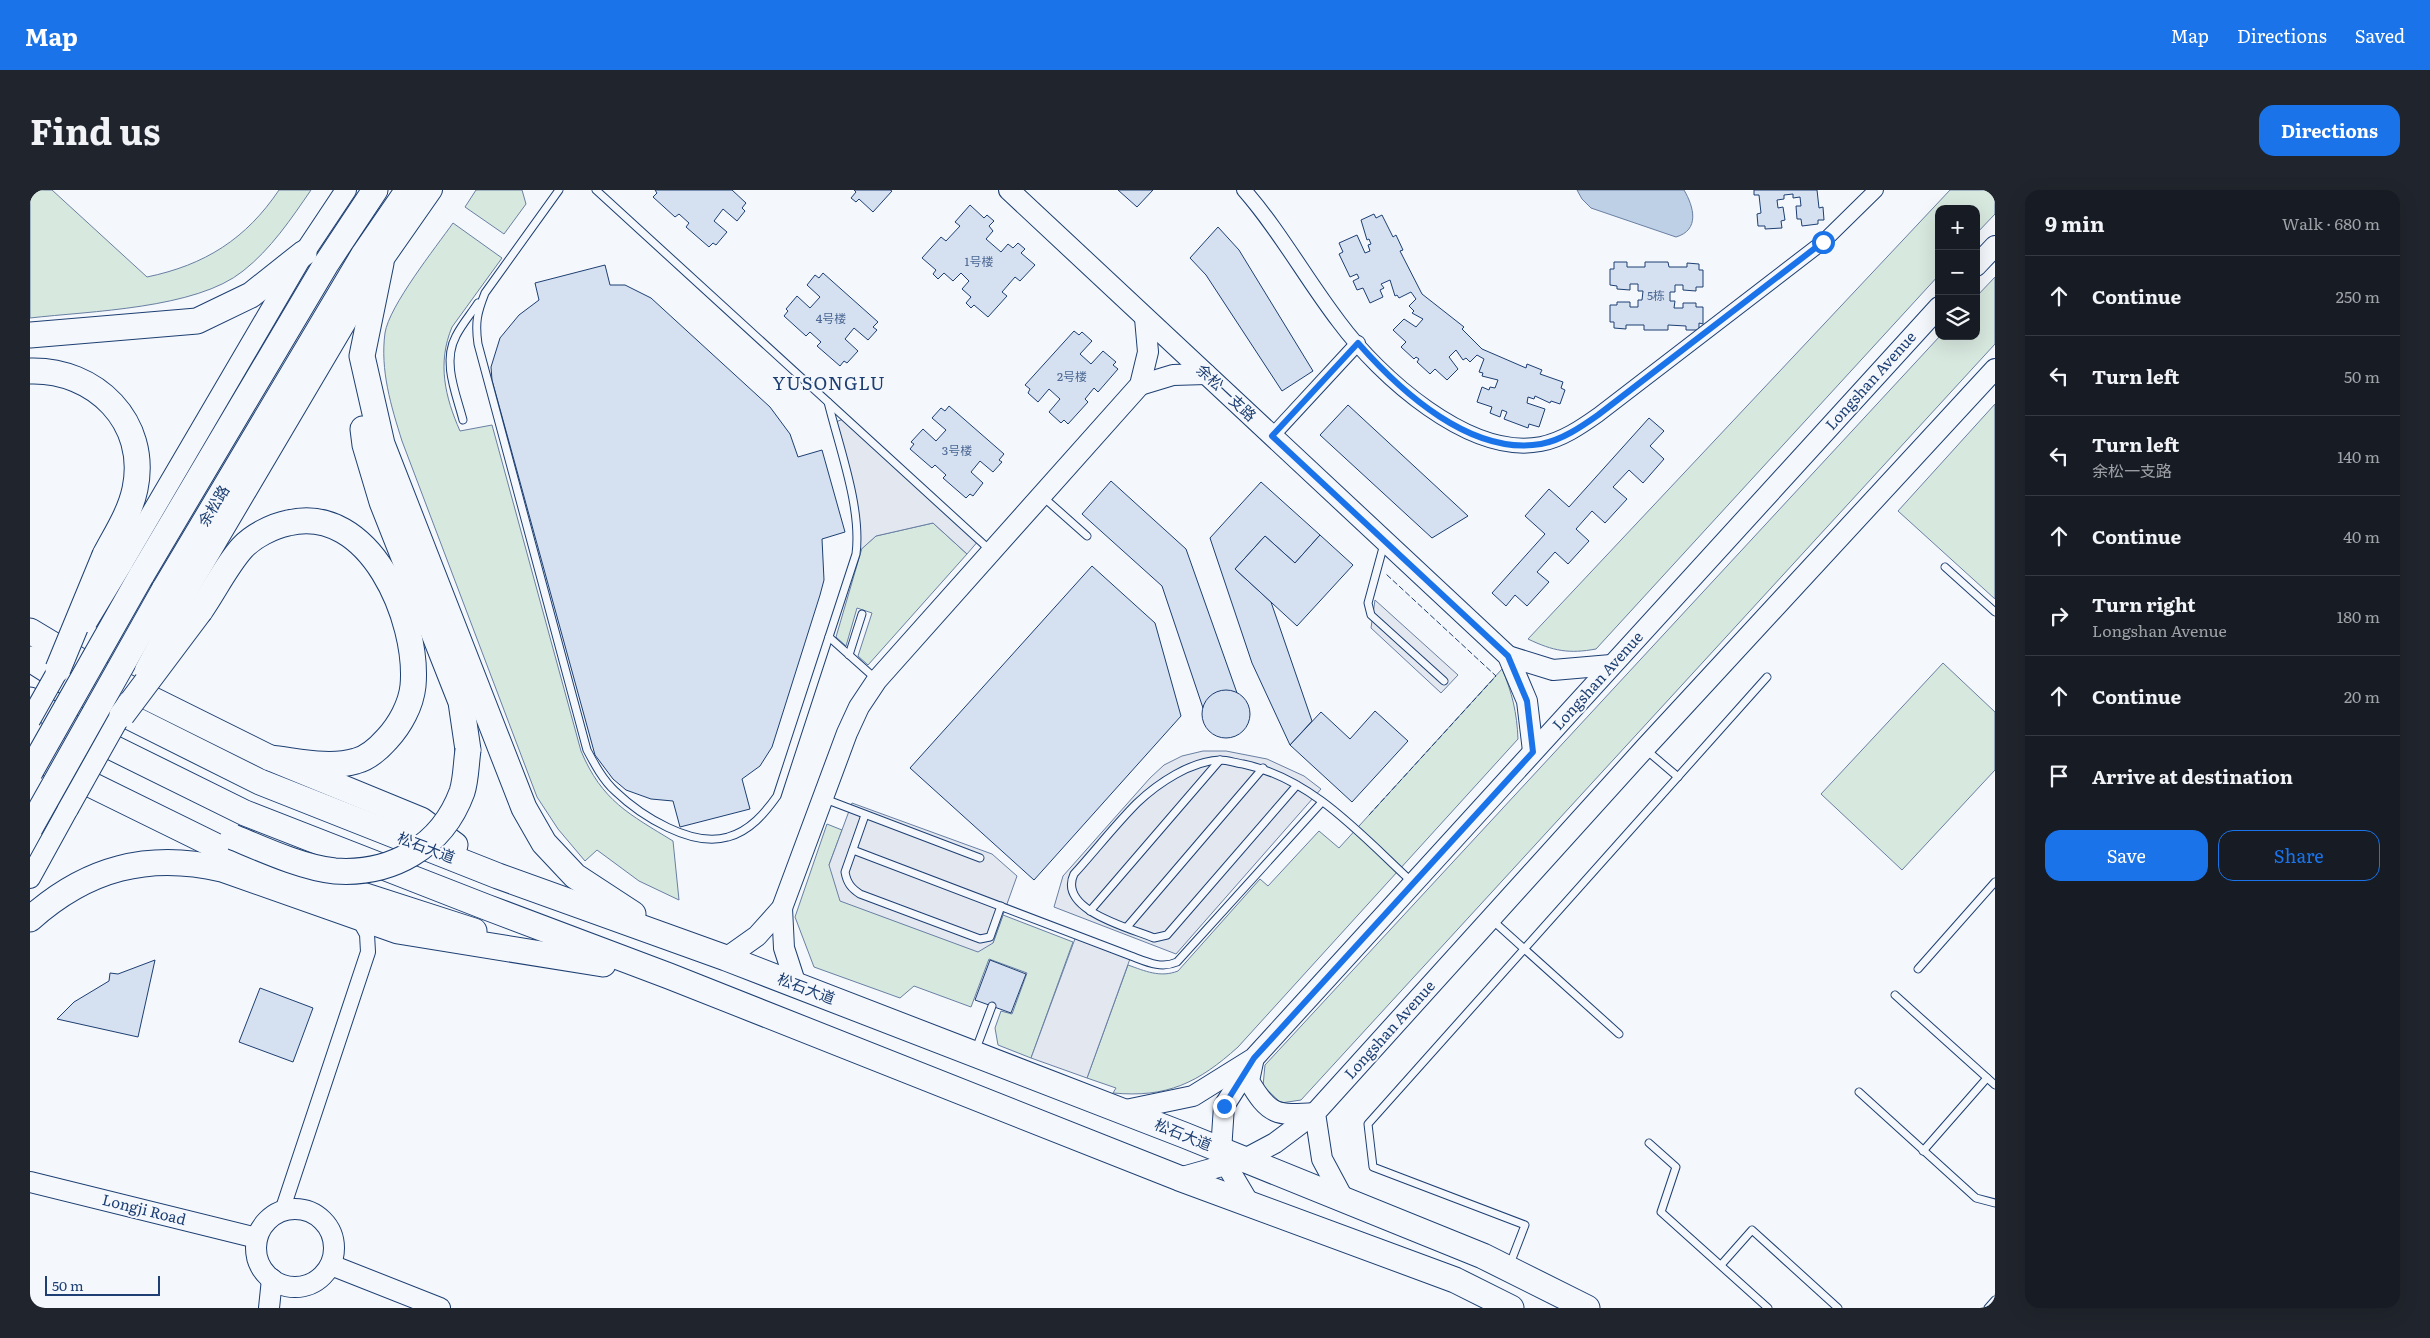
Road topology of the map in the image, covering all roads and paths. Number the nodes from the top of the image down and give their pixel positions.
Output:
1 (346, 190) edge
2 (375, 190) edge
3 (408, 190) edge
4 (432, 190) edge
5 (559, 190) edge
6 (596, 190) edge
7 (1009, 190) edge
8 (1244, 190) edge
9 (1876, 190) edge
10 (1995, 246) edge
11 (304, 254) junction
12 (1980, 262) edge
13 (381, 263) junction
14 (486, 293) junction
15 (1935, 311) edge
16 (1145, 318) junction
17 (179, 324) junction
18 (30, 335) edge
19 (1358, 343) junction
20 (30, 352) edge
21 (362, 356) junction
22 (1995, 369) edge
23 (30, 371) edge
24 (1206, 374) junction
25 (1140, 386) junction
26 (828, 402) junction
27 (463, 420) dead end
28 (1272, 436) junction
29 (1042, 496) junction
30 (1088, 536) dead end
31 (1385, 541) junction
32 (992, 552) junction
33 (122, 565) junction
34 (1945, 567) dead end
35 (182, 600) junction
36 (1995, 612) edge
37 (862, 614) dead end
38 (30, 631) edge
39 (829, 637) junction
40 (849, 655) junction
41 (1508, 656) junction
42 (30, 659) edge
43 (1612, 665) junction
44 (58, 669) joint
45 (1767, 677) dead end
46 (877, 680) junction
47 (1444, 681) dead end
48 (30, 700) edge
49 (122, 715) joint
50 (30, 720) edge
51 (30, 731) edge
52 (1645, 748) junction
53 (30, 752) edge
54 (1533, 752) junction
55 (270, 758) junction
56 (1220, 760) junction
57 (1263, 768) junction
58 (30, 772) edge
59 (1678, 777) junction
60 (1297, 785) junction
61 (822, 798) junction
62 (1322, 802) junction
63 (865, 815) junction
64 (30, 828) edge
65 (853, 850) junction
66 (980, 858) dead end
67 (498, 876) junction
68 (30, 878) edge
69 (1995, 882) edge
70 (1413, 883) junction
71 (1001, 906) junction
72 (782, 908) junction
73 (1090, 911) junction
74 (356, 916) junction
75 (30, 919) edge
76 (1490, 919) junction
77 (1127, 926) junction
78 (398, 931) junction
79 (682, 943) junction
80 (1525, 949) junction
81 (368, 952) junction
82 (726, 958) junction
83 (582, 960) junction
84 (1918, 970) dead end
85 (669, 976) junction
86 (796, 985) junction
87 (1895, 996) dead end
88 (992, 1006) dead end
89 (1619, 1034) dead end
90 (974, 1054) junction
91 (1254, 1058) junction
92 (1987, 1078) junction
93 (1995, 1085) edge
94 (1859, 1092) dead end
95 (1121, 1111) junction
96 (1315, 1113) junction
97 (1649, 1143) dead end
98 (1923, 1151) junction
99 (1230, 1159) junction
100 (1179, 1178) junction
101 (30, 1182) edge
102 (1344, 1200) junction
103 (1995, 1203) edge
104 (1248, 1204) junction
105 (282, 1211) junction
106 (258, 1238) junction
107 (331, 1265) junction
108 (1720, 1265) junction
109 (1509, 1268) junction
110 (272, 1279) junction
111 (1995, 1300) edge
112 (1499, 1305) edge
113 (269, 1308) edge
114 (440, 1308) edge
115 (1587, 1308) edge
116 (1768, 1308) edge
117 (1838, 1308) edge
118 (1988, 1308) edge

1 - 11 main road
2 - 33 highway, 余松路
3 - 35 highway, 余松路
4 - 13 main road
5 - 14 lane
6 - 26 lane
7 - 16 main road, 余松一支路
8 - 19 street
9 - 19 street
10 - 12 main road
11 - 17 highway
11 - 33 main road
13 - 21 highway
13 - 35 main road
14 - 27 lane
14 - 39 lane
15 - 43 main road, Longshan Avenue
16 - 24 main road, 余松一支路
16 - 25 main road
17 - 18 highway
17 - 20 highway
19 - 28 street
21 - 51 highway, bridge
21 - 79 highway
22 - 52 main road, Longshan Avenue
23 - 33 highway
24 - 25 main road
24 - 28 main road, 余松一支路
25 - 29 main road
26 - 32 lane
26 - 39 lane
28 - 31 main road, 余松一支路
29 - 30 lane
29 - 32 main road
31 - 41 main road, 余松一支路
31 - 47 lane
32 - 46 main road
33 - 44 highway, bridge
33 - 58 highway, 余松路, bridge
34 - 36 lane
35 - 49 highway, bridge
35 - 55 highway
35 - 64 highway, 余松路, bridge
37 - 40 lane
38 - 55 highway
39 - 40 lane
40 - 46 lane
41 - 43 main road
41 - 54 main road
42 - 67 highway, 松石大道
43 - 54 main road, Longshan Avenue
44 - 50 main road, bridge
45 - 59 lane
46 - 61 main road
48 - 85 highway
49 - 68 main road, bridge
52 - 59 lane
52 - 76 main road, Longshan Avenue
53 - 83 highway
54 - 70 main road, Longshan Avenue
55 - 67 highway
56 - 57 lane
56 - 73 lane
56 - 73 lane
57 - 60 lane
57 - 77 lane
59 - 80 lane
60 - 62 lane
60 - 77 lane
61 - 63 lane
61 - 72 main road
62 - 70 lane
62 - 71 lane
63 - 65 lane
63 - 66 lane
65 - 71 lane
65 - 71 lane
67 - 79 highway, 松石大道
69 - 84 lane
70 - 91 main road, Longshan Avenue
72 - 82 main road
72 - 86 main road
73 - 77 lane
74 - 75 highway
74 - 78 highway
74 - 81 street
76 - 80 lane
76 - 96 main road, Longshan Avenue
78 - 81 street
78 - 83 highway
79 - 82 highway, 松石大道
80 - 89 lane
80 - 109 lane
81 - 105 street
82 - 86 highway, 松石大道
83 - 85 highway
85 - 100 highway
86 - 90 highway, 松石大道
87 - 92 lane
88 - 90 lane
90 - 95 highway, 松石大道
91 - 95 main road, Longshan Avenue
91 - 96 main road
91 - 99 main road
92 - 93 lane
92 - 98 lane
94 - 98 lane
95 - 99 highway, 松石大道
96 - 99 main road, Longshan Avenue
96 - 102 main road
97 - 108 lane
98 - 103 lane
99 - 100 main road, Longshan Avenue
99 - 102 highway, 松石大道
99 - 104 main road
100 - 104 highway
101 - 106 main road, Longji Road
102 - 109 highway, 松石大道
104 - 112 highway
105 - 106 main road
105 - 107 main road
106 - 110 main road
107 - 110 main road
107 - 114 main road
108 - 116 lane
108 - 117 lane
109 - 115 highway, 松石大道
110 - 113 main road
111 - 118 lane

